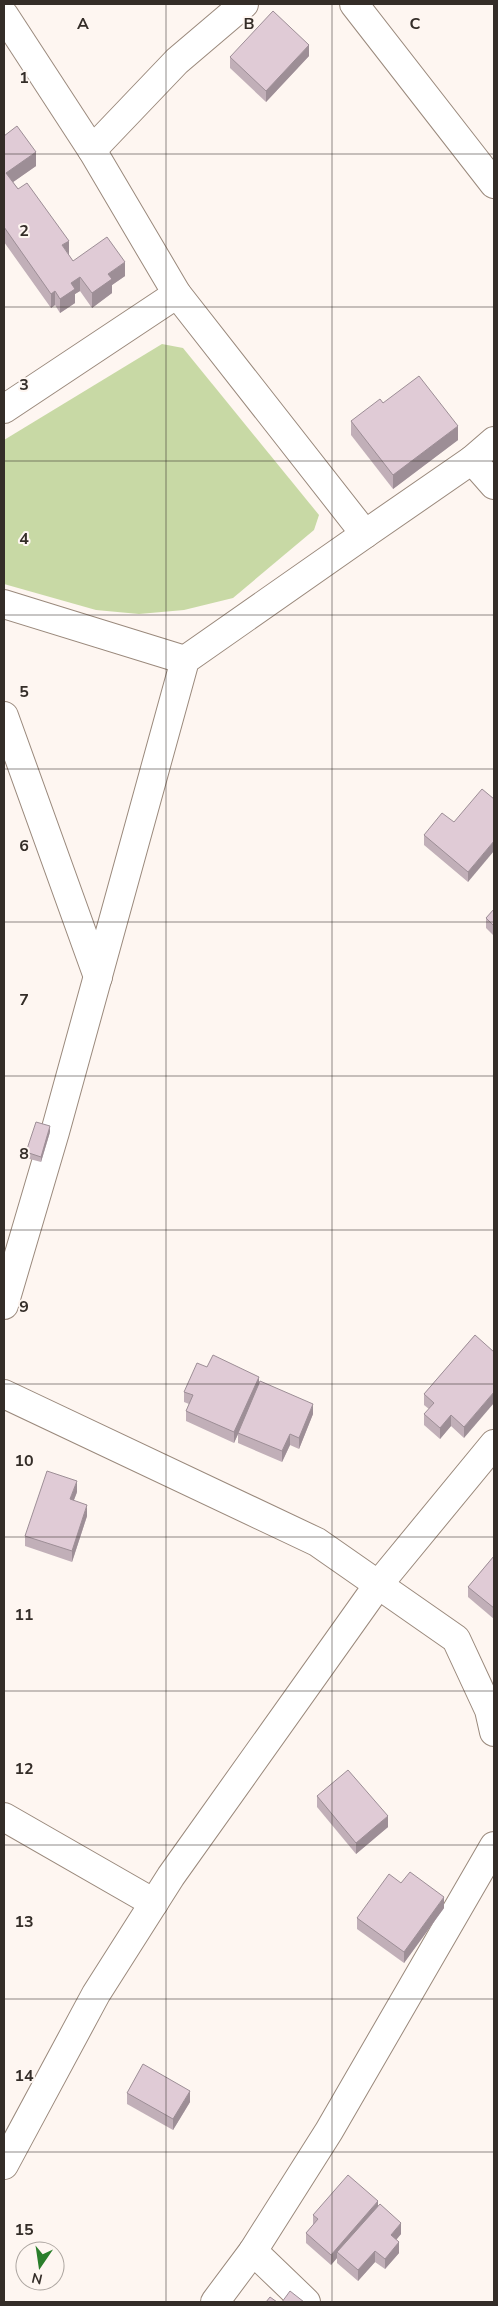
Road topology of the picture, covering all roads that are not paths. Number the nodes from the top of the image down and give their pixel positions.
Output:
1 (244, 4) edge
2 (354, 4) edge
3 (4, 15) edge
4 (92, 150) junction
5 (494, 184) edge
6 (177, 294) junction
7 (4, 410) edge
8 (494, 441) edge
9 (472, 460) junction
10 (494, 485) edge
11 (365, 534) junction
12 (4, 604) edge
13 (185, 660) junction
14 (4, 716) edge
15 (98, 977) junction
16 (4, 1305) edge
17 (4, 1394) edge
18 (494, 1444) edge
19 (378, 1585) junction
20 (494, 1732) edge
21 (4, 1817) edge
22 (494, 1846) edge
23 (154, 1903) junction
24 (4, 2165) edge
25 (253, 2251) junction
26 (215, 2302) edge
27 (306, 2302) edge

1 - 4 street
2 - 5 street
3 - 4 street
4 - 6 street
6 - 7 street
6 - 11 street
8 - 9 street
9 - 10 street
9 - 11 street
11 - 13 street
12 - 13 street
13 - 15 street
14 - 15 street
15 - 16 street
17 - 19 street
18 - 19 street
19 - 20 street
19 - 23 street
21 - 23 street
22 - 25 street
23 - 24 street
25 - 26 street
25 - 27 street

